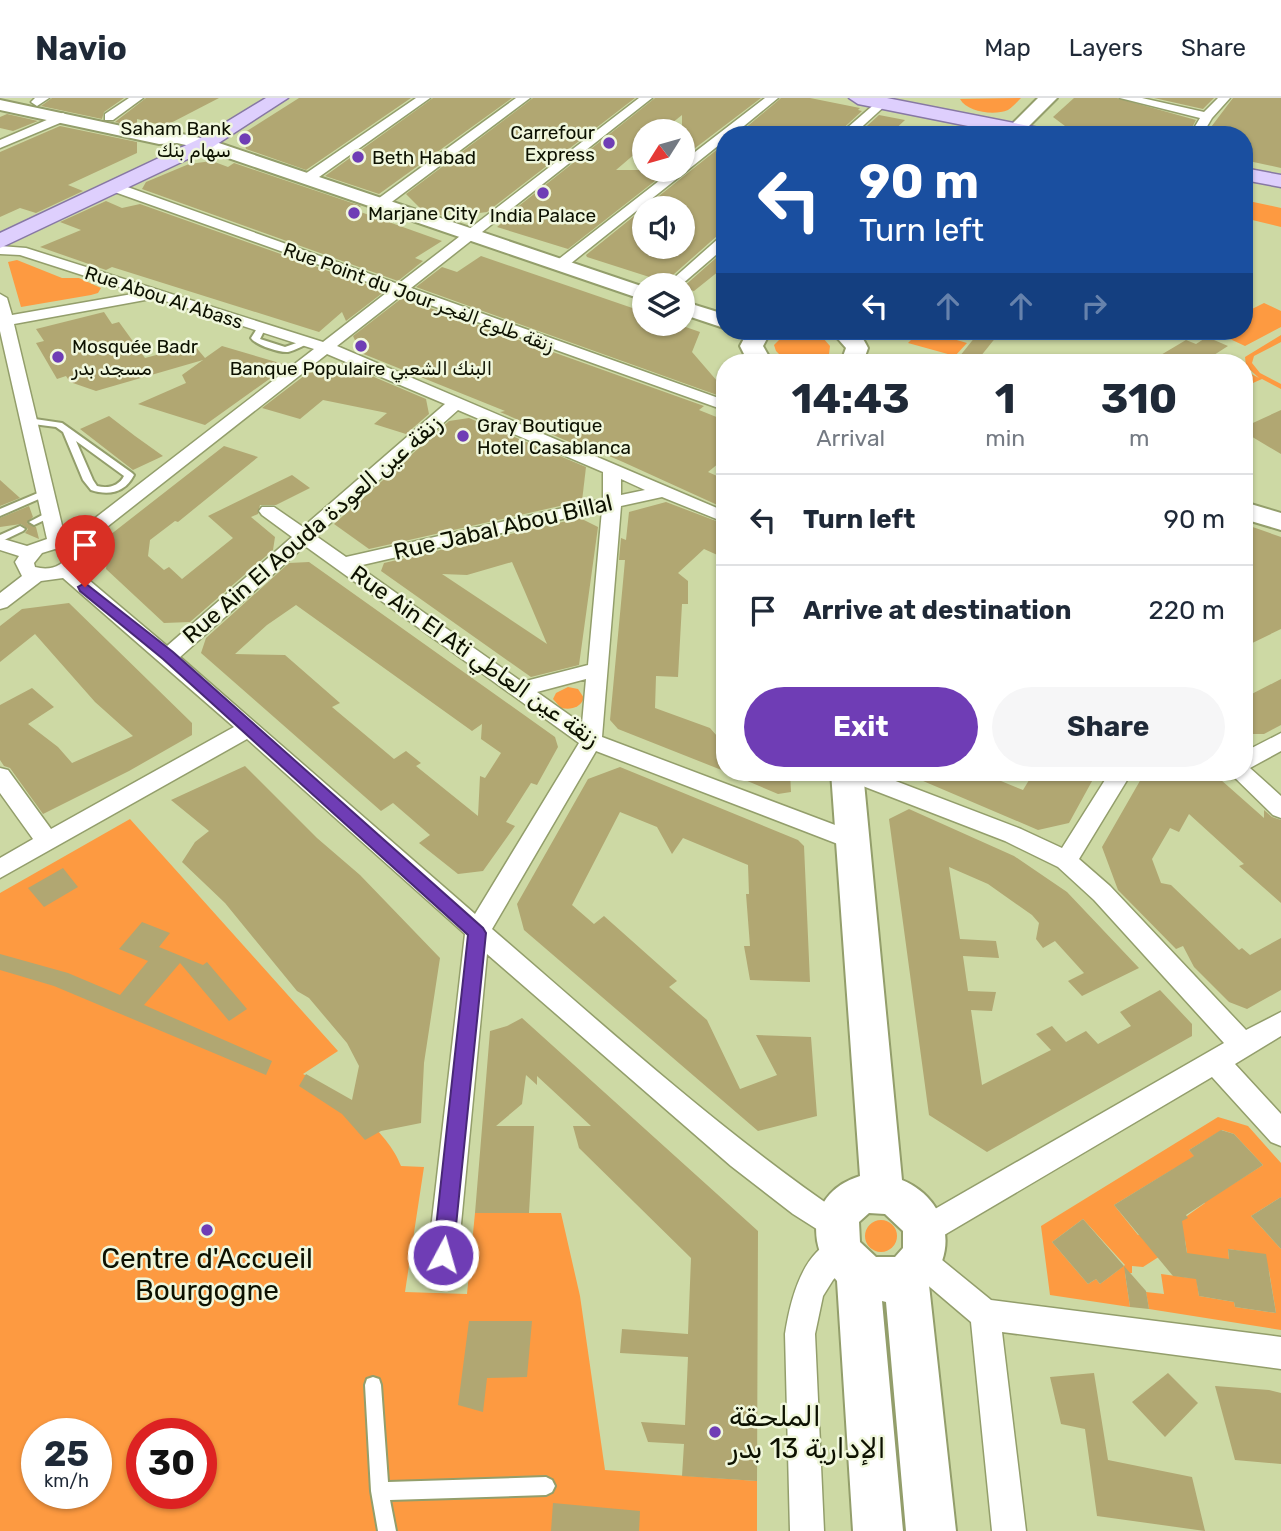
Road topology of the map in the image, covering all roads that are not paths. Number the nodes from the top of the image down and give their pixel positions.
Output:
1 (18, 98) edge
2 (137, 98) edge
3 (252, 98) edge
4 (279, 98) edge
5 (424, 98) edge
6 (524, 98) edge
7 (646, 98) edge
8 (772, 98) edge
9 (858, 98) edge
10 (1048, 98) edge
11 (1126, 98) edge
12 (1224, 98) edge
13 (40, 100) edge
14 (882, 103) junction
15 (0, 104) edge
16 (1207, 116) junction
17 (63, 117) junction
18 (109, 117) junction
19 (736, 126) edge
20 (855, 126) edge
21 (986, 126) edge
22 (1019, 126) edge
23 (1201, 126) edge
24 (190, 141) junction
25 (716, 142) edge
26 (0, 144) edge
27 (695, 159) edge
28 (1253, 176) edge
29 (307, 179) junction
30 (1281, 181) edge
31 (665, 182) edge
32 (114, 187) junction
33 (380, 204) junction
34 (0, 228) edge
35 (470, 234) junction
36 (0, 241) edge
37 (716, 247) edge
38 (0, 250) edge
39 (560, 265) junction
40 (687, 273) edge
41 (632, 290) edge
42 (401, 291) junction
43 (155, 294) junction
44 (0, 298) edge
45 (695, 311) edge
46 (716, 318) edge
47 (3, 321) edge
48 (327, 348) junction
49 (716, 402) edge
50 (456, 403) junction
51 (28, 421) junction
52 (67, 430) junction
53 (612, 469) junction
54 (664, 491) junction
55 (45, 493) junction
56 (1253, 494) edge
57 (612, 503) junction
58 (1281, 503) edge
59 (268, 511) dead end
60 (0, 513) edge
61 (1253, 513) edge
62 (716, 514) edge
63 (1281, 522) edge
64 (20, 529) dead end
65 (303, 536) junction
66 (0, 542) edge
67 (64, 544) junction
68 (30, 553) junction
69 (343, 564) junction
70 (65, 570) junction
71 (36, 575) junction
72 (0, 603) edge
73 (168, 656) junction
74 (597, 669) junction
75 (519, 690) junction
76 (248, 729) junction
77 (591, 741) junction
78 (1281, 741) edge
79 (1253, 757) edge
80 (0, 776) edge
81 (849, 781) edge
82 (872, 781) edge
83 (1115, 781) edge
84 (1250, 781) edge
85 (1281, 809) edge
86 (851, 840) junction
87 (48, 842) junction
88 (1066, 861) junction
89 (0, 869) edge
90 (477, 933) junction
91 (1281, 1023) edge
92 (1242, 1045) junction
93 (1215, 1061) junction
94 (1281, 1133) edge
95 (882, 1193) junction
96 (845, 1250) junction
97 (443, 1255) dead end
98 (917, 1256) junction
99 (985, 1314) junction
100 (1281, 1353) edge
101 (373, 1385) dead end
102 (546, 1486) dead end
103 (380, 1490) junction
104 (387, 1531) edge
105 (807, 1531) edge
106 (878, 1531) edge
107 (931, 1531) edge
108 (1009, 1531) edge

1 - 13 main road
2 - 18 street
3 - 24 main road
4 - 24 main road
5 - 29 street
6 - 33 street
7 - 35 street
8 - 19 street
9 - 14 main road
10 - 22 main road
11 - 16 street
12 - 16 street
13 - 18 main road
14 - 20 street
14 - 21 main road
15 - 17 main road
16 - 23 street
17 - 24 main road
17 - 26 street
18 - 24 main road
24 - 29 main road
24 - 32 main road
24 - 34 main road
25 - 27 street
28 - 30 main road
29 - 33 main road
31 - 39 street
32 - 36 main road
32 - 42 street, Rue Point du Jour زنقة طلوع الفجر
33 - 35 main road
35 - 39 main road
35 - 42 street
37 - 40 street
38 - 43 street, Rue Abou Al Abass
39 - 41 main road
42 - 48 street
42 - 49 street, Rue Point du Jour زنقة طلوع الفجر
43 - 47 street
43 - 48 street, Rue Abou Al Abass
44 - 47 street
45 - 46 main road
47 - 51 street
48 - 50 street
48 - 67 street
50 - 53 street
50 - 65 street, Rue Ain El Aouda زنقة عين العودة
51 - 52 lane
51 - 55 street
52 - 52 lane
53 - 54 street
53 - 57 street
54 - 57 street, Rue Jabal Abou Billal
54 - 62 street
55 - 60 lane
55 - 67 street
56 - 58 main road
57 - 69 street, Rue Jabal Abou Billal
57 - 74 street
59 - 65 street, Rue Ain El Ati زنقة عين العاطي
61 - 63 main road
64 - 66 lane
65 - 69 street, Rue Ain El Ati زنقة عين العاطي
65 - 73 street, Rue Ain El Aouda زنقة عين العودة
66 - 68 street
67 - 68 street
67 - 70 street
68 - 71 street
69 - 75 street, Rue Ain El Ati زنقة عين العاطي
70 - 71 street
70 - 73 street
71 - 72 street
73 - 76 street
74 - 75 street
74 - 77 street
75 - 77 street, Rue Ain El Ati زنقة عين العاطي
76 - 87 street
76 - 90 street
77 - 86 street, Rue Ain El Ati زنقة عين العاطي
77 - 90 street
78 - 79 street
80 - 87 street
81 - 86 main road
82 - 88 street
83 - 88 street
84 - 85 street
86 - 95 main road
87 - 89 street
88 - 92 street
90 - 96 street
90 - 97 street
91 - 92 street
92 - 93 street
93 - 94 street
93 - 98 street
95 - 96 main road
95 - 98 main road
96 - 98 main road
96 - 105 street
96 - 106 main road
98 - 99 street
98 - 107 main road
99 - 100 street
99 - 108 street
101 - 103 lane
102 - 103 lane
103 - 104 lane

